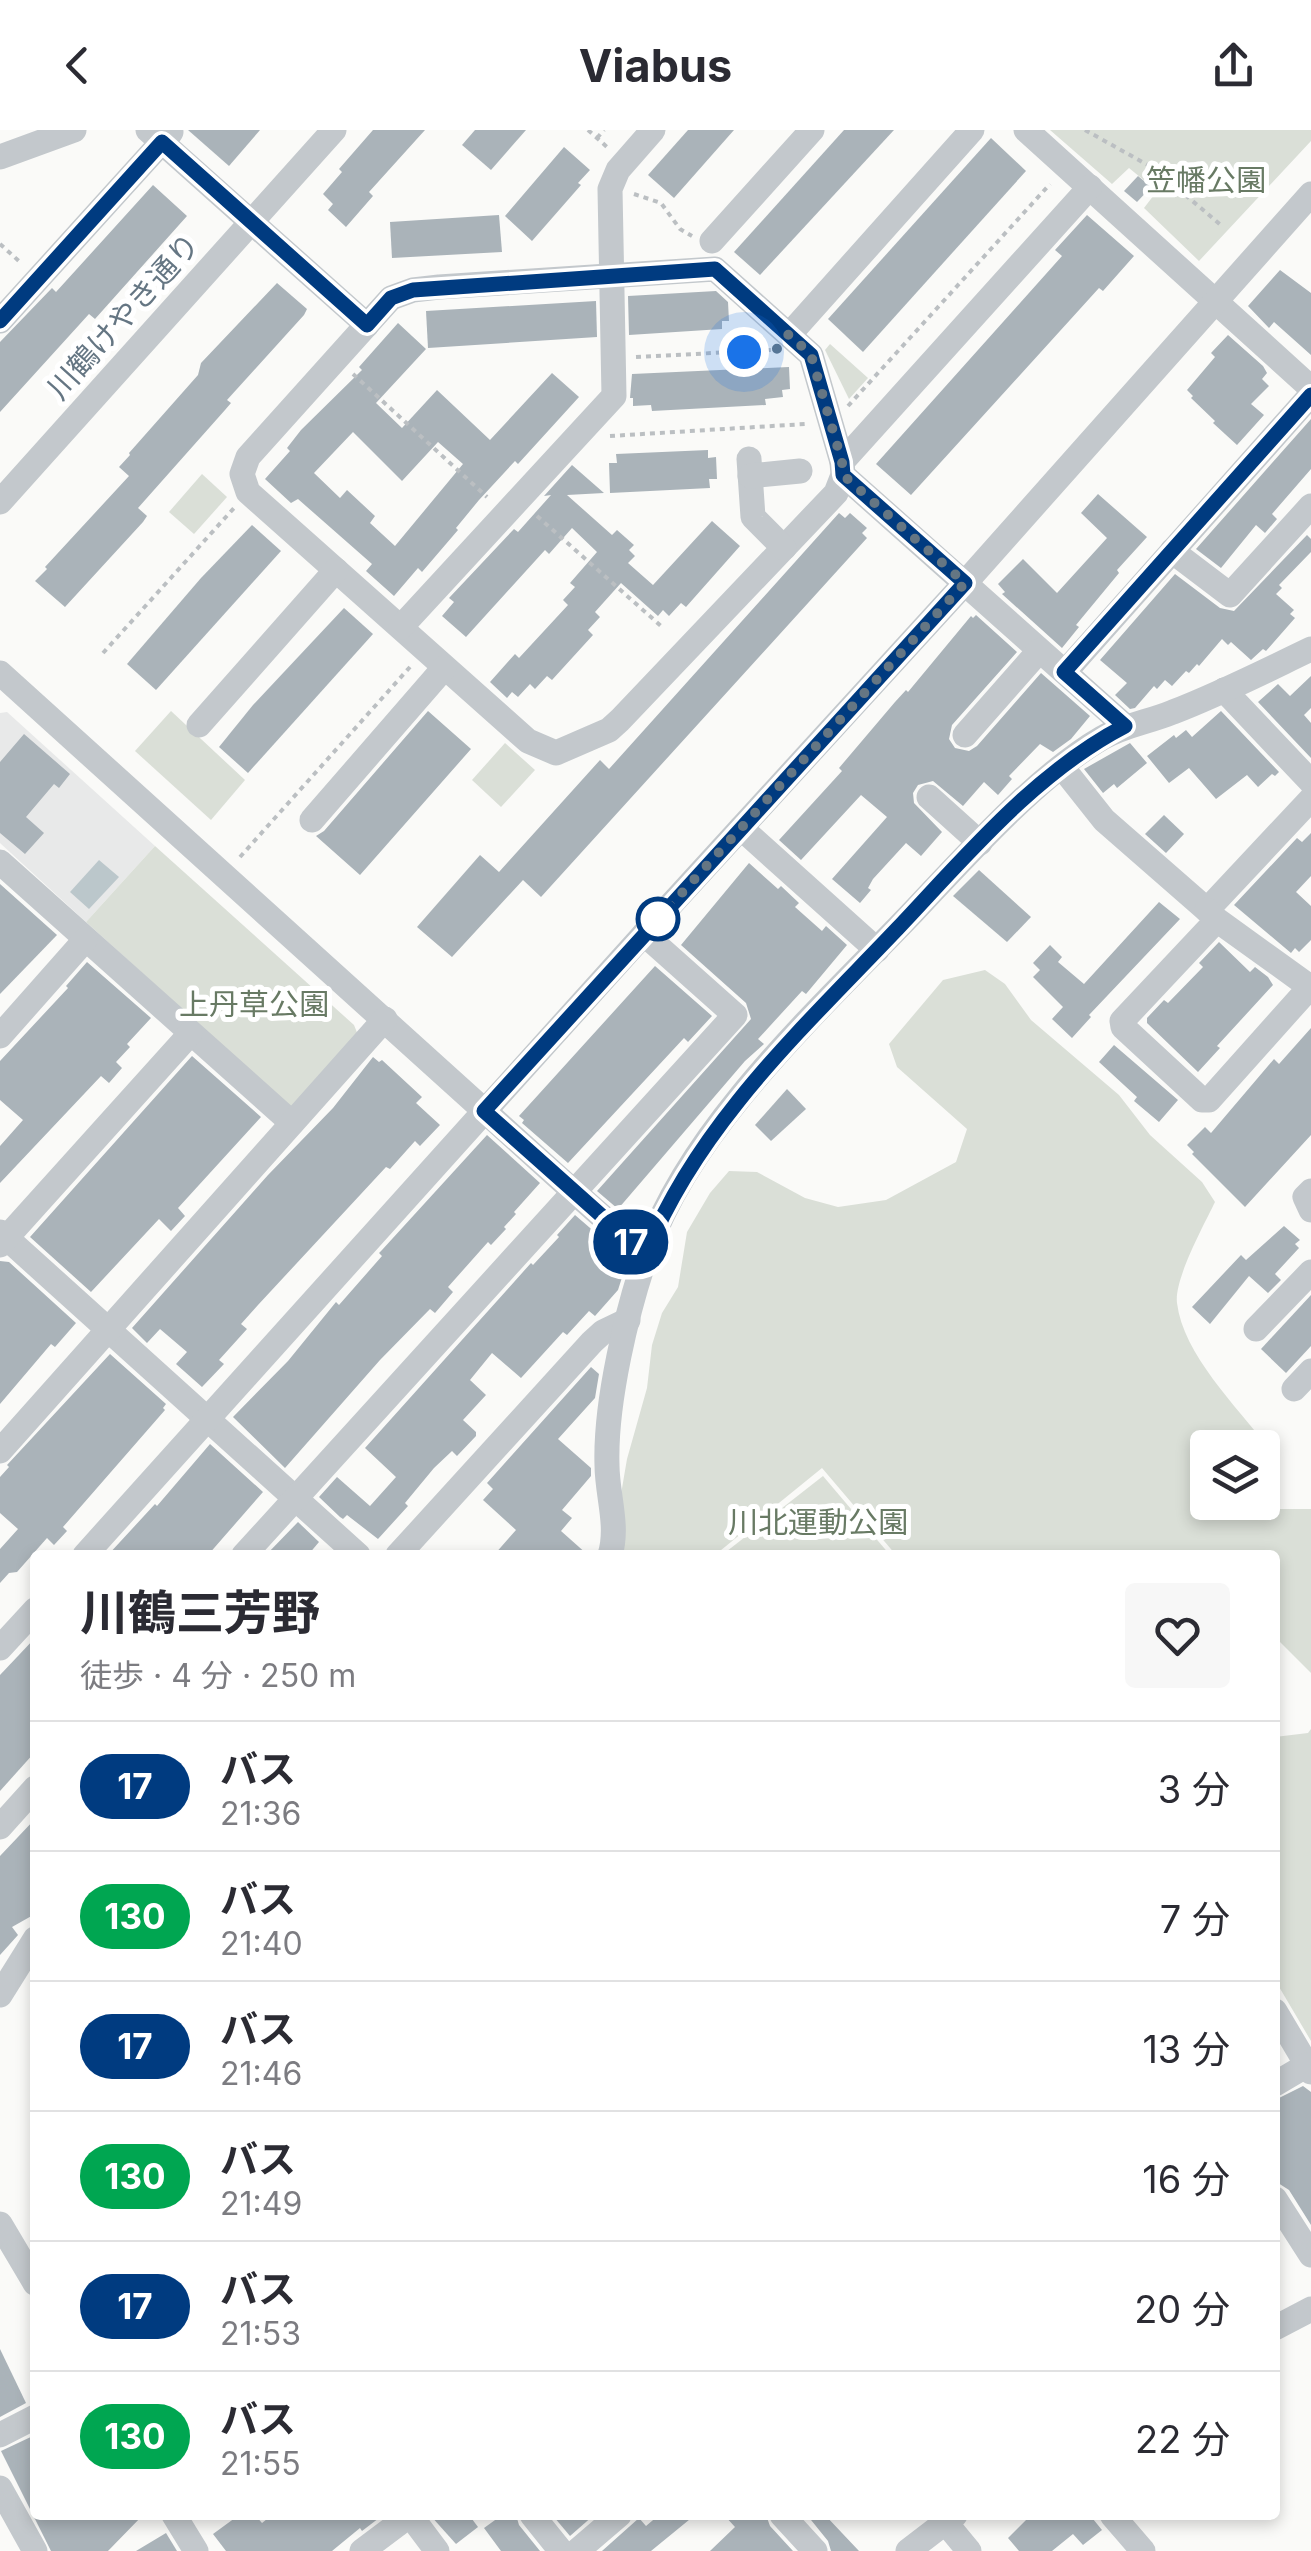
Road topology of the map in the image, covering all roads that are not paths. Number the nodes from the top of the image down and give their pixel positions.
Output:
1 (74, 130) edge
2 (334, 130) edge
3 (652, 130) edge
4 (812, 130) edge
5 (972, 130) edge
6 (1026, 130) edge
7 (161, 134) edge
8 (0, 157) edge
9 (1090, 187) junction
10 (1311, 194) edge
11 (252, 222) junction
12 (712, 241) road end
13 (610, 276) junction
14 (1217, 301) junction
15 (0, 321) edge
16 (367, 325) junction
17 (789, 334) junction
18 (1311, 392) edge
19 (842, 468) junction
20 (800, 471) dead end
21 (0, 502) edge
22 (1311, 506) edge
23 (784, 548) junction
24 (1172, 550) junction
25 (336, 570) junction
26 (965, 583) junction
27 (401, 627) junction
28 (1311, 649) edge
29 (1039, 651) junction
30 (444, 668) junction
31 (1064, 672) junction
32 (4, 685) edge
33 (1224, 690) junction
34 (199, 725) dead end
35 (1125, 726) junction
36 (965, 735) dead end
37 (1062, 767) junction
38 (1311, 782) edge
39 (930, 797) dead end
40 (1311, 799) edge
41 (312, 820) dead end
42 (741, 828) junction
43 (980, 843) junction
44 (0, 862) edge
45 (1212, 915) junction
46 (644, 934) junction
47 (85, 940) junction
48 (877, 950) junction
49 (1311, 986) edge
50 (385, 1018) junction
51 (190, 1034) junction
52 (0, 1036) edge
53 (484, 1111) junction
54 (292, 1123) junction
55 (572, 1190) junction
56 (1311, 1191) edge
57 (1311, 1210) edge
58 (2, 1238) edge
59 (647, 1251) junction
60 (1311, 1272) edge
61 (628, 1320) junction
62 (109, 1329) junction
63 (1256, 1329) dead end
64 (208, 1420) junction
65 (0, 1451) edge
66 (294, 1499) junction
67 (90, 1550) edge
68 (248, 1550) edge
69 (352, 1550) edge
70 (403, 1550) edge
71 (611, 1550) edge
72 (30, 1615) edge
73 (0, 1648) edge
74 (30, 1794) edge
75 (0, 1827) edge
76 (30, 1947) edge
77 (0, 1995) edge
78 (1280, 2019) edge
79 (1309, 2068) edge
80 (1280, 2082) edge
81 (1280, 2207) edge
82 (0, 2224) edge
83 (1311, 2255) edge
84 (30, 2275) edge
85 (1311, 2309) edge
86 (1280, 2325) edge
87 (30, 2420) edge
88 (0, 2435) edge
89 (0, 2488) edge
90 (177, 2520) edge
91 (403, 2520) edge
92 (414, 2520) edge
93 (536, 2520) edge
94 (612, 2520) edge
95 (787, 2520) edge
96 (940, 2520) edge
97 (1116, 2520) edge
98 (35, 2551) edge
99 (196, 2551) edge
100 (362, 2551) edge
101 (437, 2551) edge
102 (561, 2551) edge
103 (577, 2551) edge
104 (816, 2551) edge
105 (908, 2551) edge
106 (969, 2551) edge
107 (1143, 2551) edge

1 - 8 street
2 - 11 street, 川鶴けやき通り
3 - 13 street
4 - 12 street
5 - 17 street
6 - 9 street
7 - 11 street
7 - 15 street
9 - 14 street
9 - 19 street
10 - 14 street
11 - 16 street
11 - 21 street, 川鶴けやき通り
13 - 16 street
13 - 17 street
13 - 27 street
14 - 18 street
14 - 26 street
16 - 25 street
17 - 19 street
18 - 24 street
19 - 23 street
19 - 26 street
20 - 23 street
22 - 24 street
23 - 30 street
24 - 31 street
25 - 27 street
25 - 34 street
26 - 29 street
26 - 42 street
27 - 30 street
28 - 33 street
29 - 31 street
29 - 36 street
30 - 41 street
31 - 35 street
32 - 50 street
33 - 35 street
33 - 38 street
35 - 37 street
37 - 43 street
37 - 45 street
39 - 43 street
40 - 45 street
42 - 46 street
42 - 48 street
43 - 48 street
44 - 47 street
45 - 49 street
45 - 49 street
46 - 53 street
46 - 55 street
47 - 51 street
47 - 52 street
48 - 59 street
50 - 53 street
50 - 54 street
51 - 54 street
51 - 58 street
53 - 55 street
53 - 64 street
54 - 62 street
55 - 59 street
55 - 66 street
56 - 57 street
58 - 62 street
59 - 61 street
60 - 63 street
61 - 70 street
61 - 71 street
62 - 64 street
62 - 65 street
64 - 66 street
64 - 67 street
66 - 68 street
66 - 69 street
72 - 73 street
74 - 75 street
76 - 77 street
78 - 79 street
79 - 80 street
81 - 83 street
82 - 84 street
85 - 86 street
87 - 88 street
89 - 98 street
90 - 99 street
91 - 100 street
92 - 101 street
93 - 102 street
94 - 103 street
95 - 104 street
96 - 105 street
96 - 106 street
97 - 107 street

